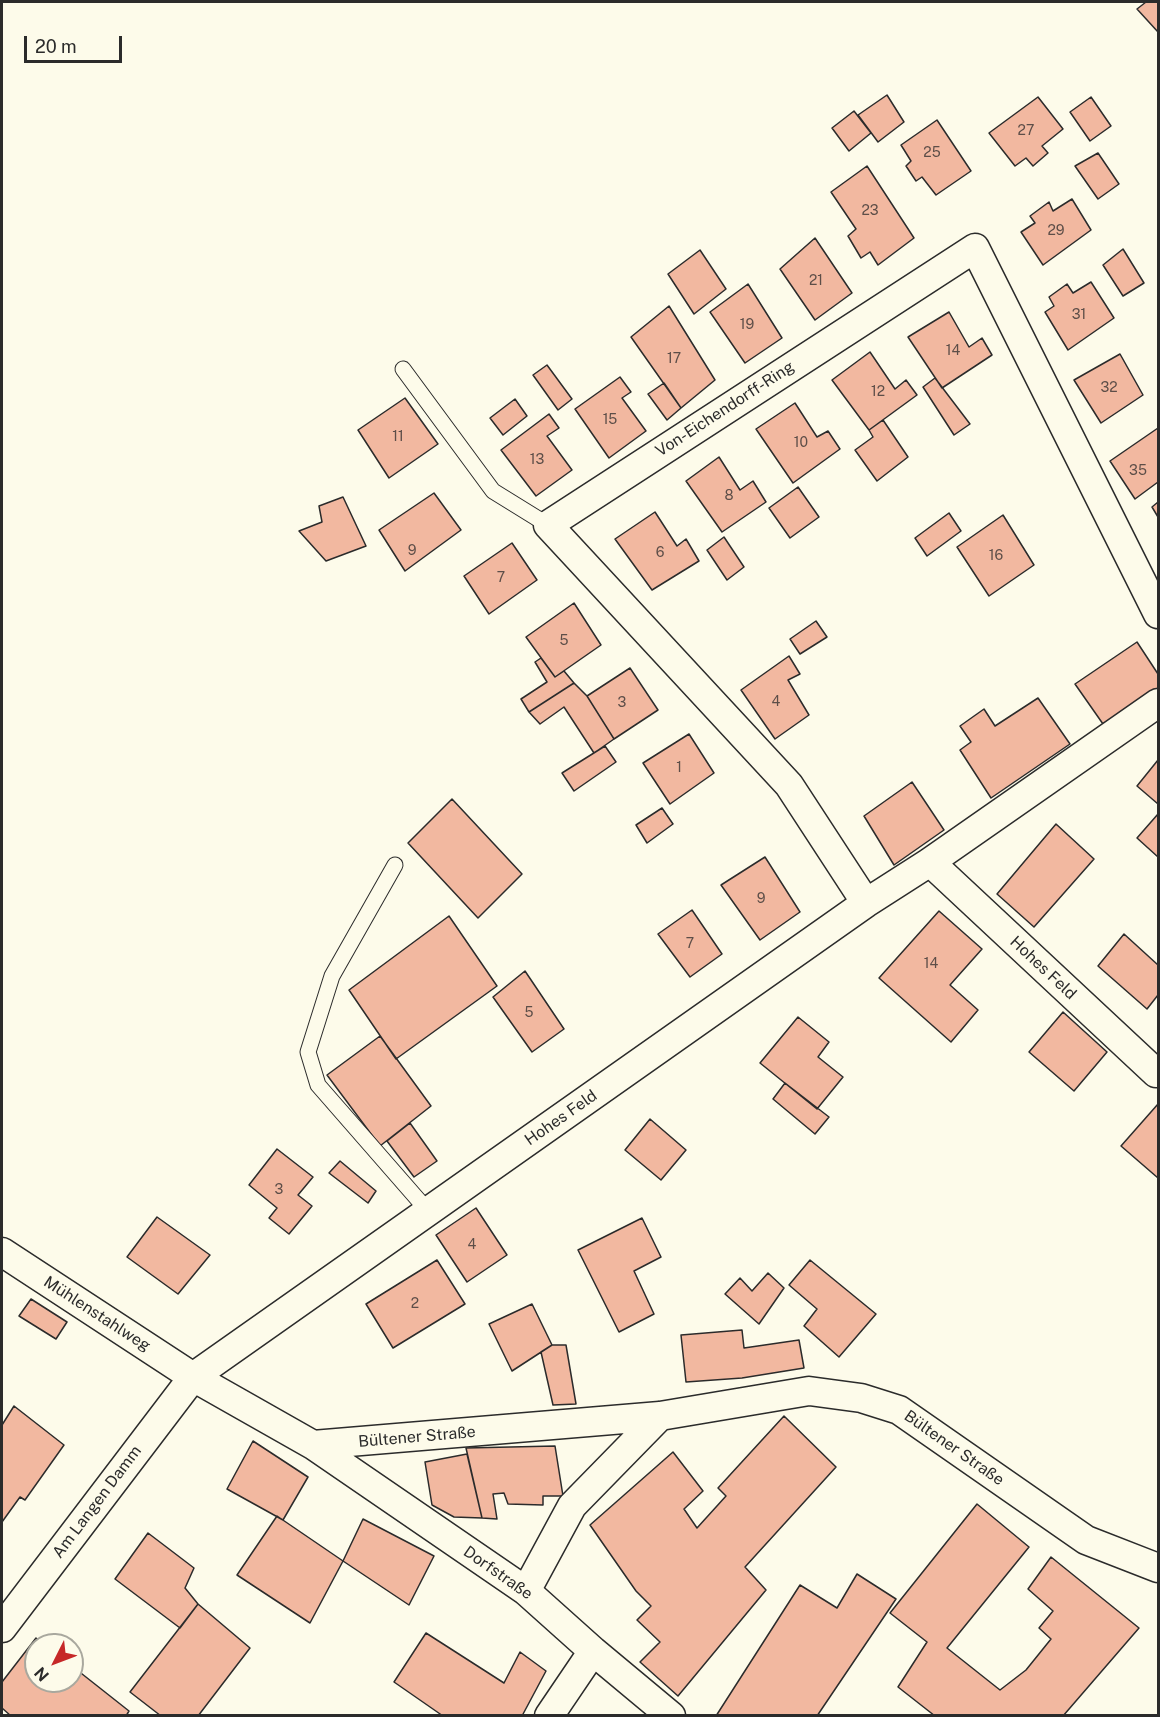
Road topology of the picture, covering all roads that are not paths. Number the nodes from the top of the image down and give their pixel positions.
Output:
1 (403, 369) dead end
2 (548, 525) junction
3 (1158, 614) edge
4 (1158, 704) edge
5 (930, 862) junction
6 (395, 865) dead end
7 (866, 903) junction
8 (1156, 1073) dead end
9 (428, 1211) junction
10 (2, 1252) edge
11 (193, 1377) junction
12 (660, 1416) junction
13 (313, 1445) junction
14 (1158, 1568) edge
15 (526, 1591) junction
16 (2, 1628) edge
17 (593, 1652) junction
18 (549, 1716) edge
19 (671, 1716) edge

1 - 2 lane
2 - 3 street, Von-Eichendorff-Ring
2 - 7 street
4 - 5 street, Hohes Feld
5 - 7 street, Hohes Feld
5 - 8 street, Hohes Feld
6 - 9 lane
7 - 9 street, Hohes Feld
9 - 11 street, Hohes Feld
10 - 11 street, Mühlenstahlweg
11 - 13 street
11 - 16 street, Am Langen Damm
12 - 13 street, Bültener Straße
12 - 14 street, Bültener Straße
12 - 15 street
13 - 15 street, Dorfstraße
15 - 17 street, Dorfstraße
17 - 18 street
17 - 19 street, Dorfstraße

